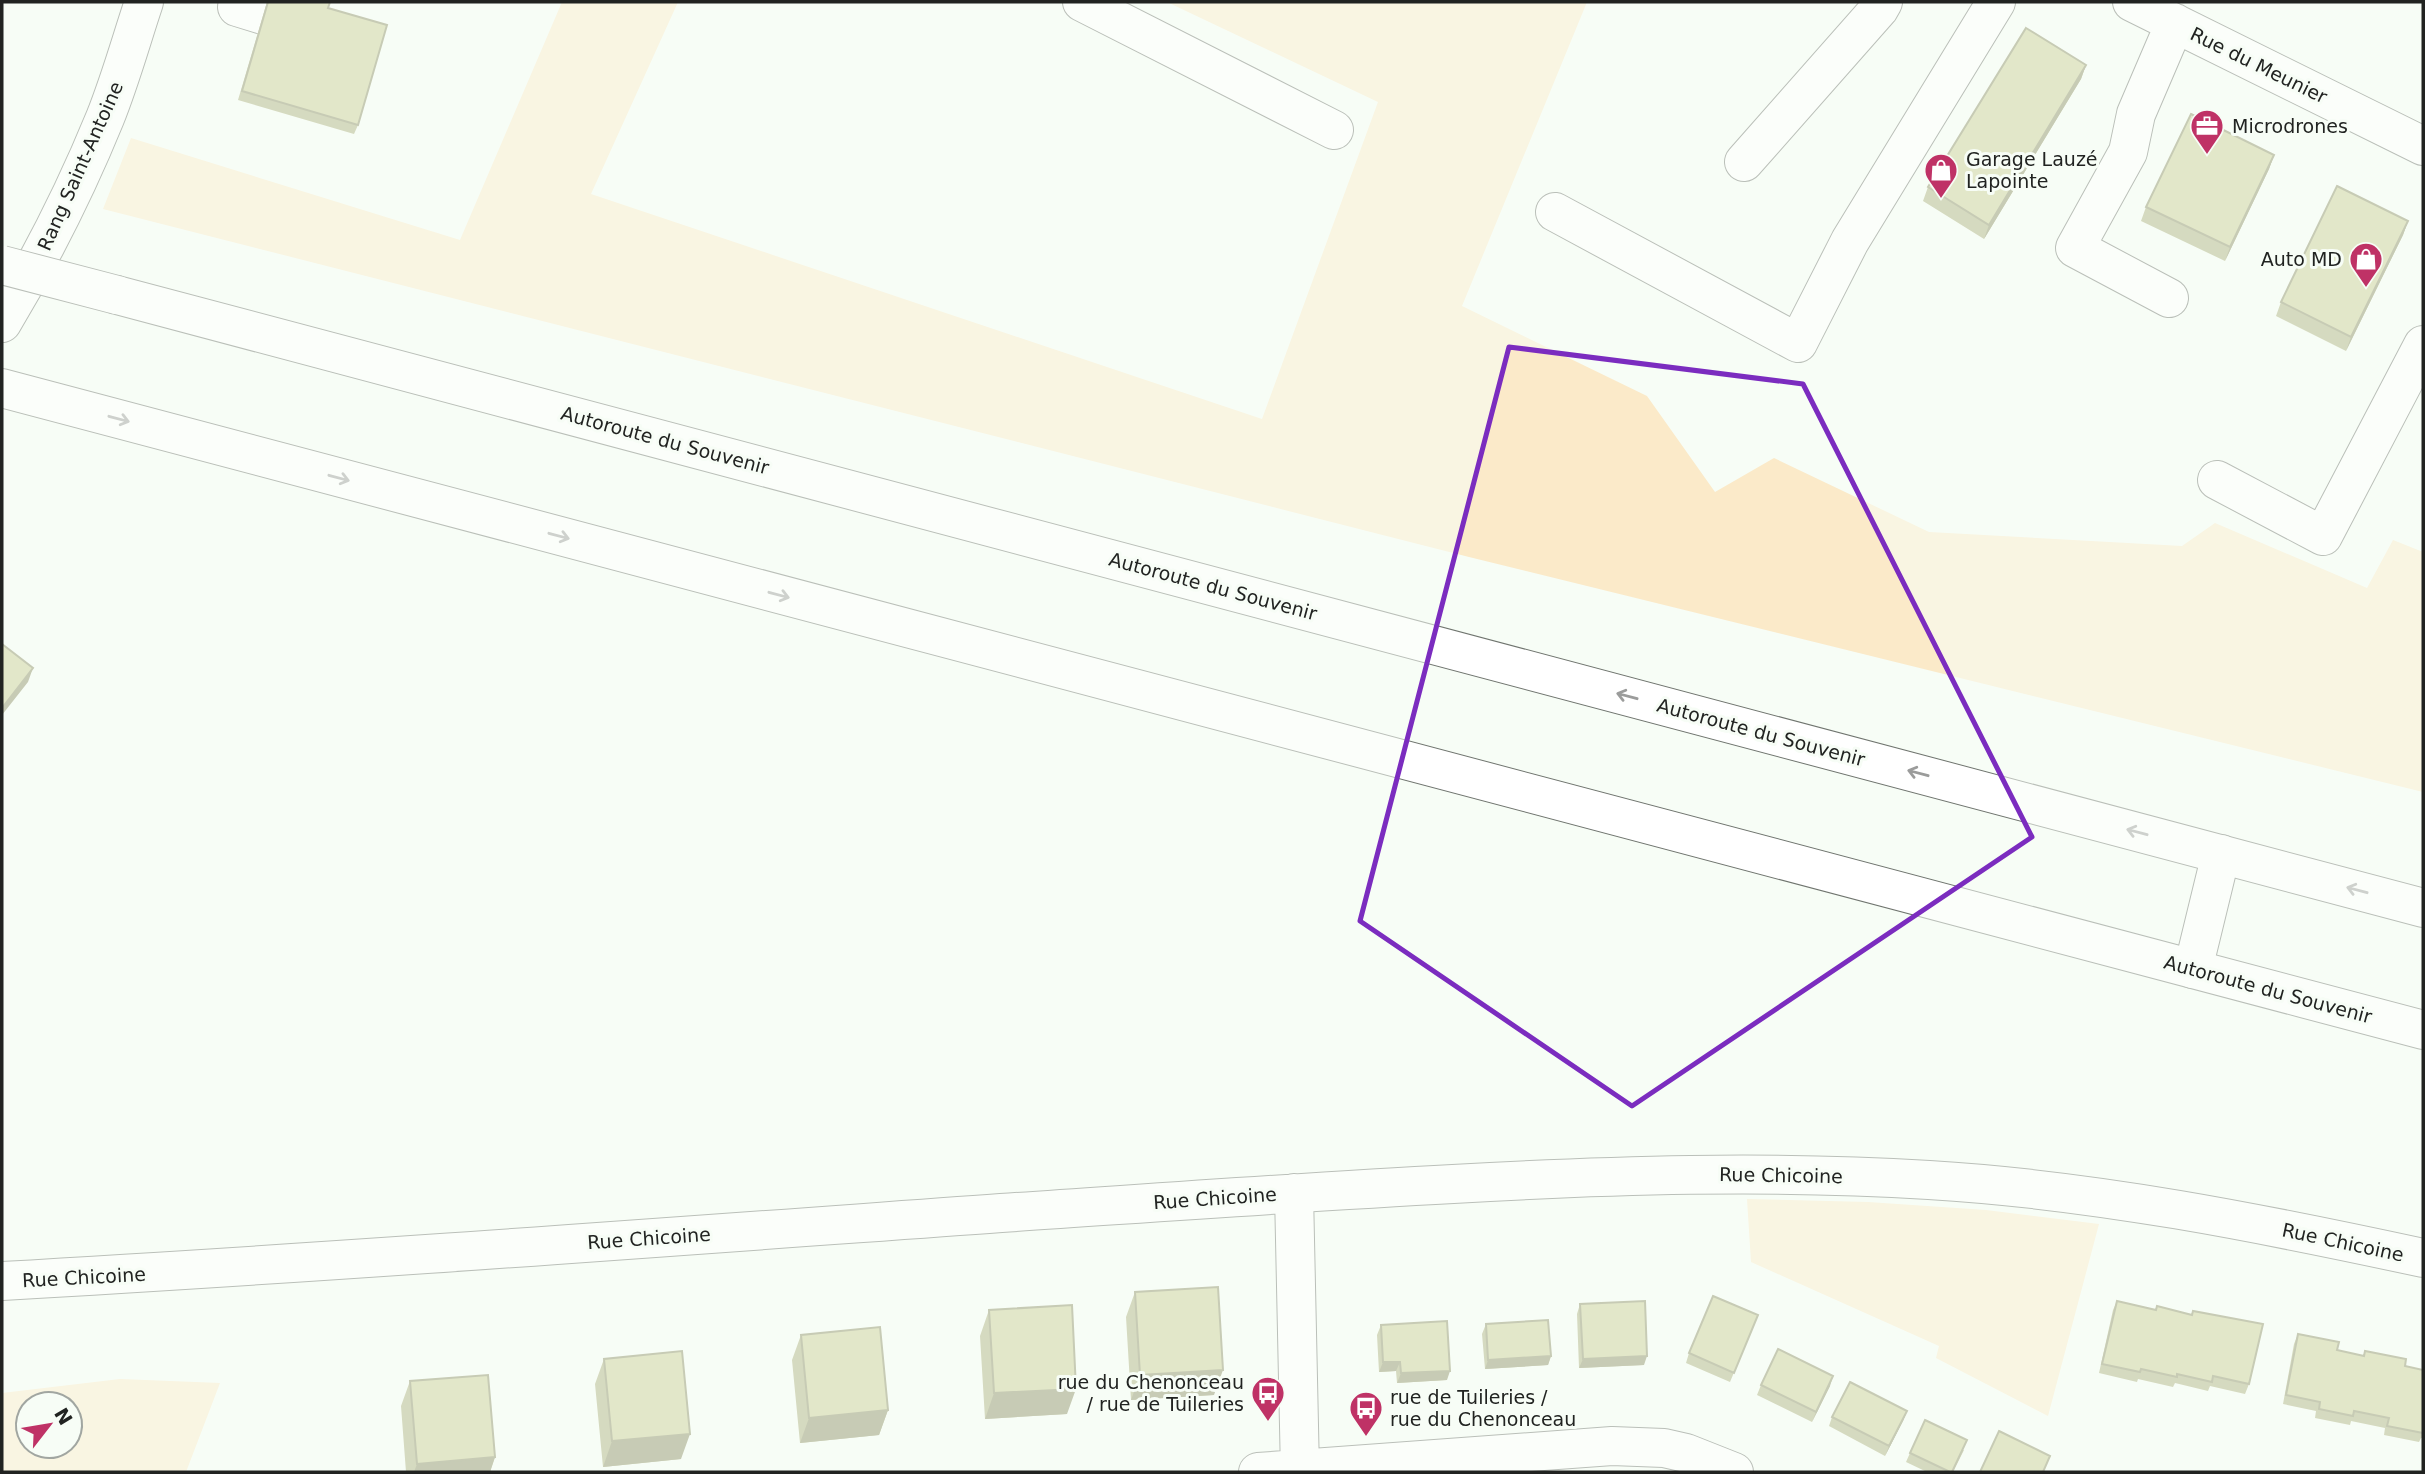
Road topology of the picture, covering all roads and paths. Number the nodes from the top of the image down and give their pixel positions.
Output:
1 (144, 2) edge
2 (1082, 2) edge
3 (1883, 2) edge
4 (1996, 2) edge
5 (2157, 10) edge
6 (1334, 130) dead end
7 (2423, 146) edge
8 (1744, 162) dead end
9 (1555, 212) dead end
10 (2, 265) edge
11 (2169, 298) dead end
12 (2, 324) edge
13 (2423, 345) edge
14 (2, 388) edge
15 (2217, 480) dead end
16 (2221, 854) junction
17 (2423, 908) edge
18 (2193, 969) junction
19 (2423, 1030) edge
20 (1294, 1193) junction
21 (2423, 1258) edge
22 (2, 1281) edge
23 (1300, 1471) edge
24 (1258, 1472) edge
25 (1734, 1472) edge

1 - 12 main road, Rang Saint-Antoine
2 - 6 main road
3 - 8 main road
4 - 9 main road
5 - 7 main road, Rue du Meunier
5 - 11 main road
16 -> 10 main road, Autoroute du Souvenir, bridge
13 - 15 main road
14 -> 18 main road, Autoroute du Souvenir
17 -> 16 main road, Autoroute du Souvenir
16 - 18 main road
18 - 19 main road, Autoroute du Souvenir
20 - 21 main road, Rue Chicoine
20 - 22 main road, Rue Chicoine
20 - 23 main road
23 - 24 main road
23 - 25 main road

